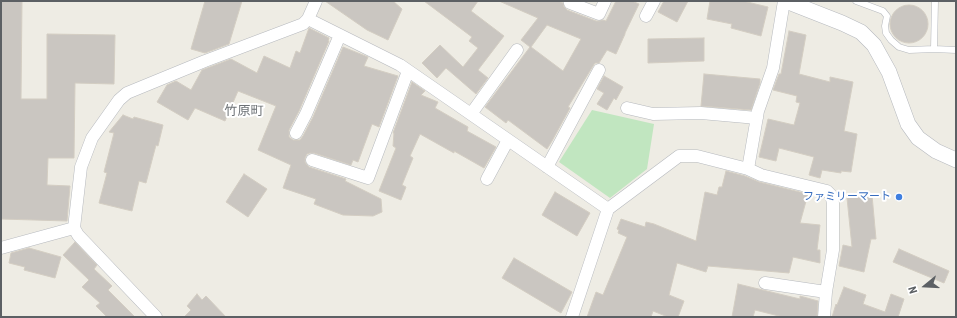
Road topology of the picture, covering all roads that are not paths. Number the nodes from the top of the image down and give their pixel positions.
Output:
1 (316, 1) edge
2 (605, 1) edge
3 (654, 1) edge
4 (785, 1) edge
5 (856, 1) edge
6 (935, 1) edge
7 (570, 3) dead end
8 (646, 16) dead end
9 (308, 19) junction
10 (340, 35) junction
11 (934, 49) junction
12 (517, 50) dead end
13 (956, 50) edge
14 (599, 70) dead end
15 (408, 72) junction
16 (627, 108) dead end
17 (470, 114) junction
18 (757, 118) junction
19 (296, 133) dead end
20 (508, 140) junction
21 (956, 160) edge
22 (317, 165) dead end
23 (547, 167) junction
24 (748, 169) junction
25 (487, 179) dead end
26 (608, 209) junction
27 (74, 228) junction
28 (1, 248) edge
29 (765, 283) dead end
30 (826, 292) junction
31 (156, 317) edge
32 (572, 317) edge
33 (824, 317) edge

1 - 9 street
2 - 7 street
3 - 8 street
4 - 18 street
4 - 21 street
5 - 11 lane
6 - 11 lane
9 - 10 street
9 - 27 street
10 - 15 street
10 - 19 street
11 - 13 lane
12 - 17 street
14 - 23 street
15 - 17 street
15 - 22 street
16 - 18 street
17 - 20 street
18 - 24 street
20 - 23 street
20 - 25 street
23 - 26 street
24 - 26 street
24 - 30 street
26 - 32 street
27 - 28 street
27 - 31 street
29 - 30 street
30 - 33 street

